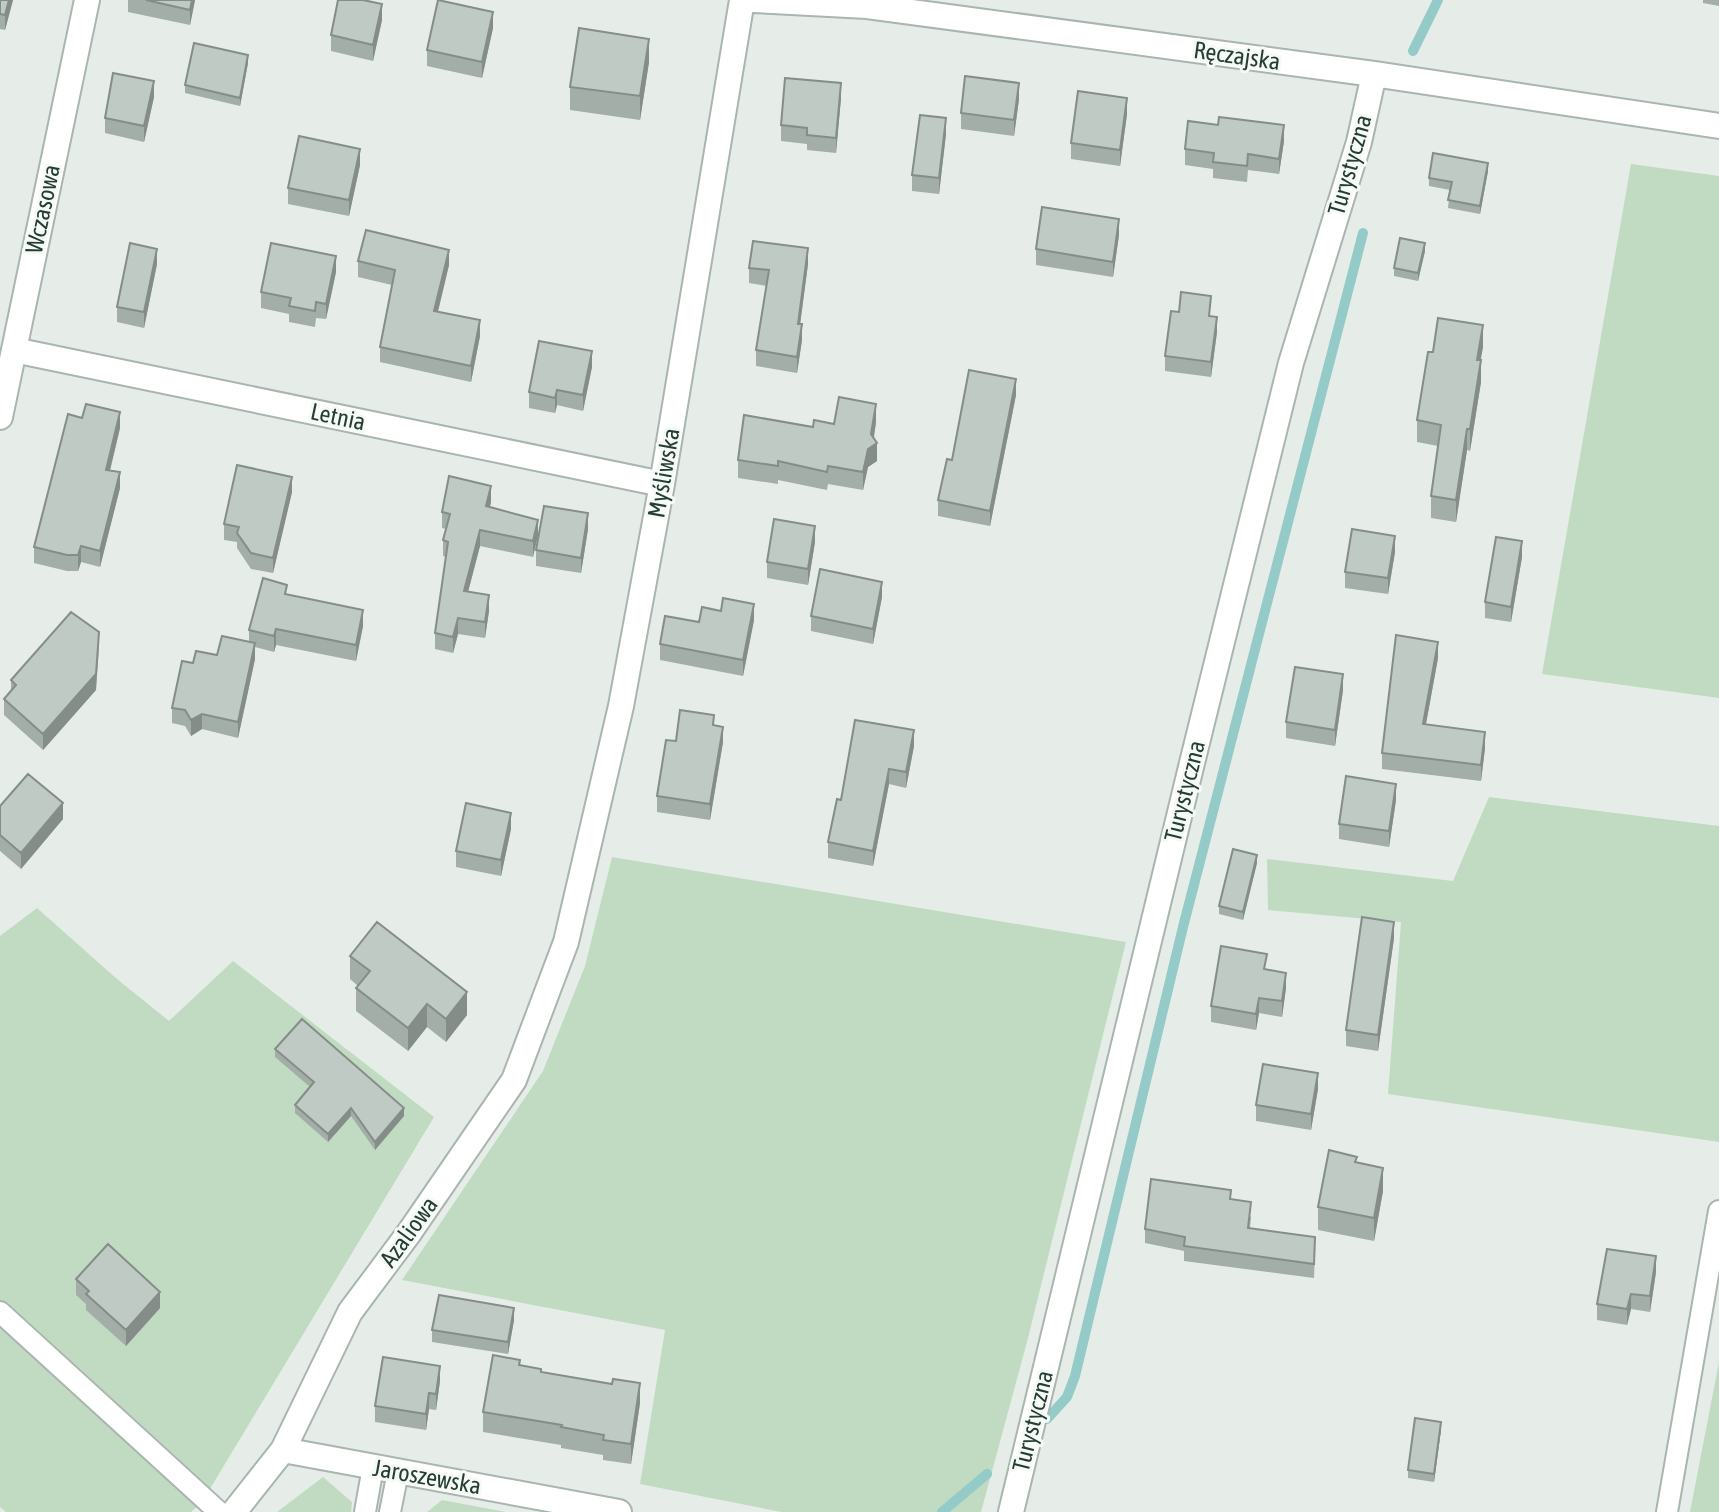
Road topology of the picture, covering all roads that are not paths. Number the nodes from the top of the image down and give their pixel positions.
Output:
1 (87, 0) edge
2 (742, 0) edge
3 (754, 0) edge
4 (1374, 74) junction
5 (1719, 126) edge
6 (14, 350) junction
7 (0, 417) edge
8 (662, 484) junction
9 (566, 942) joint
10 (1719, 1211) edge
11 (0, 1312) edge
12 (283, 1450) junction
13 (373, 1467) junction
14 (398, 1472) junction
15 (219, 1512) edge
16 (234, 1512) edge
17 (365, 1512) edge
18 (390, 1512) edge
19 (619, 1512) edge
20 (1011, 1512) edge
21 (1667, 1512) edge

1 - 6 street, Wczasowa
2 - 8 street, Myśliwska
3 - 4 street, Ręczajska
4 - 5 street, Ręczajska
4 - 20 street, Turystyczna
6 - 7 street, Wczasowa
6 - 8 street, Letnia
8 - 9 street, Myśliwska
9 - 12 street, Azaliowa
10 - 21 lane
11 - 15 lane
12 - 13 street, Jaroszewska
12 - 16 street, Azaliowa
13 - 14 street, Jaroszewska
13 - 17 lane
14 - 18 lane
14 - 19 street, Jaroszewska

